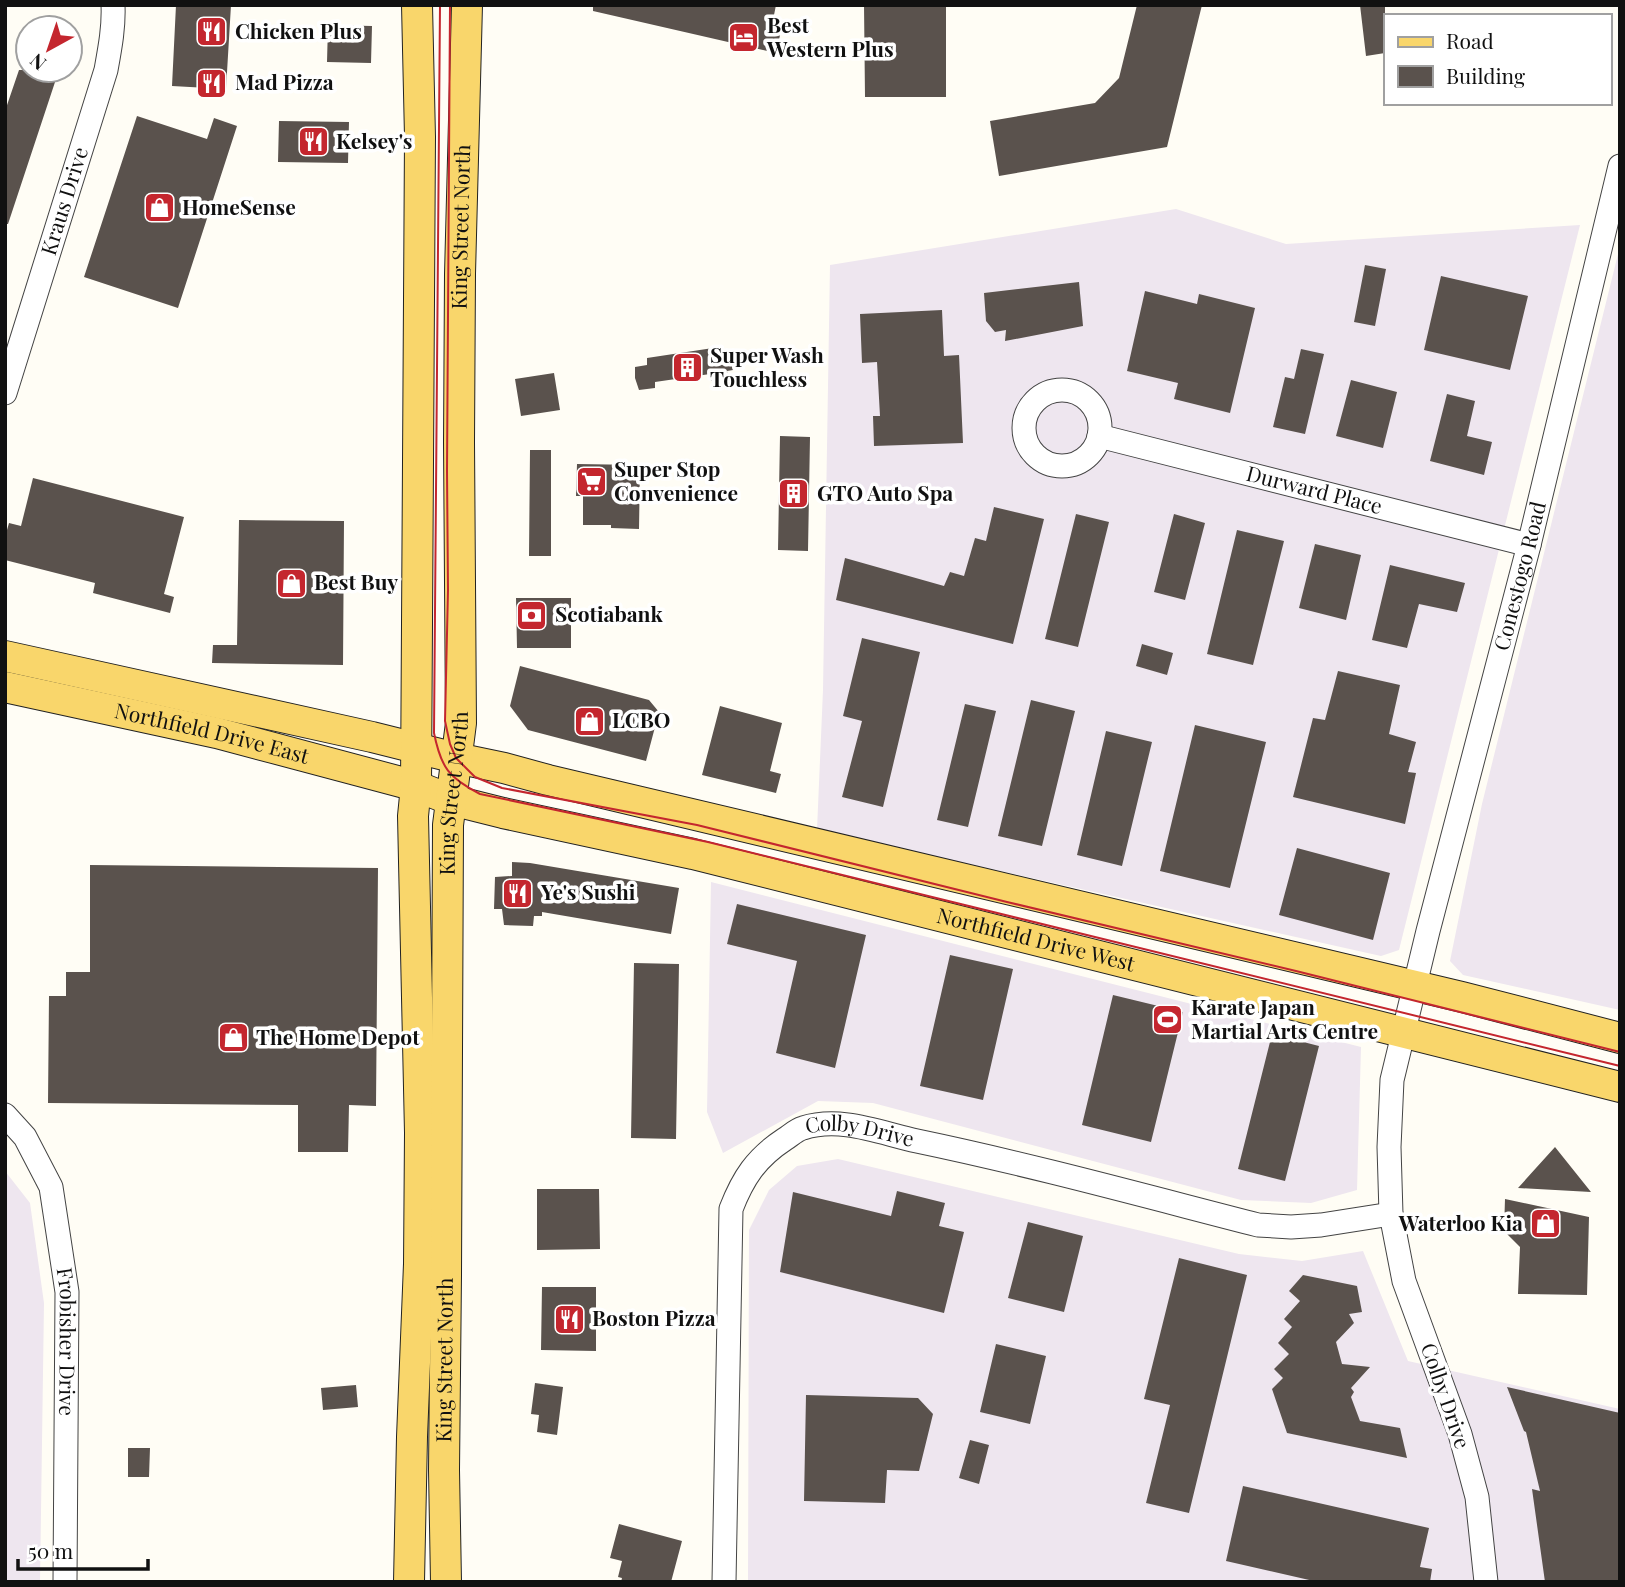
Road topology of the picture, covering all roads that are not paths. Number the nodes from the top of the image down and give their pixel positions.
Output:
1 (113, 5) edge
2 (417, 5) edge
3 (467, 5) edge
4 (1620, 166) edge
5 (5, 393) edge
6 (1099, 436) dead end
7 (1529, 545) junction
8 (5, 656) edge
9 (5, 687) edge
10 (415, 748) junction
11 (456, 758) junction
12 (416, 786) junction
13 (451, 800) junction
14 (1415, 987) junction
15 (1403, 1032) junction
16 (1620, 1038) edge
17 (1620, 1087) edge
18 (5, 1115) edge
19 (1391, 1214) junction
20 (65, 1582) edge
21 (409, 1582) edge
22 (446, 1582) edge
23 (724, 1582) edge
24 (1486, 1582) edge

1 - 5 street, Kraus Drive
2 - 10 main road, King Street North
3 - 11 main road, King Street North
4 - 7 street, Conestogo Road
6 - 7 street, Durward Place
7 - 14 street, Conestogo Road
8 - 10 main road, Northfield Drive East
9 - 12 main road, Northfield Drive East
10 - 11 main road, Northfield Drive East
10 - 12 main road, King Street North
11 - 13 main road, King Street North
11 - 14 main road, Northfield Drive West
12 - 13 main road, Northfield Drive East
12 - 21 main road, King Street North
13 - 15 main road, Northfield Drive West
13 - 22 main road, King Street North
14 - 15 street, Colby Drive
14 - 16 main road, Northfield Drive West
15 - 17 main road, Northfield Drive West
15 - 19 street, Colby Drive
18 - 20 street, Frobisher Drive
19 - 23 street, Colby Drive
19 - 24 street, Colby Drive

